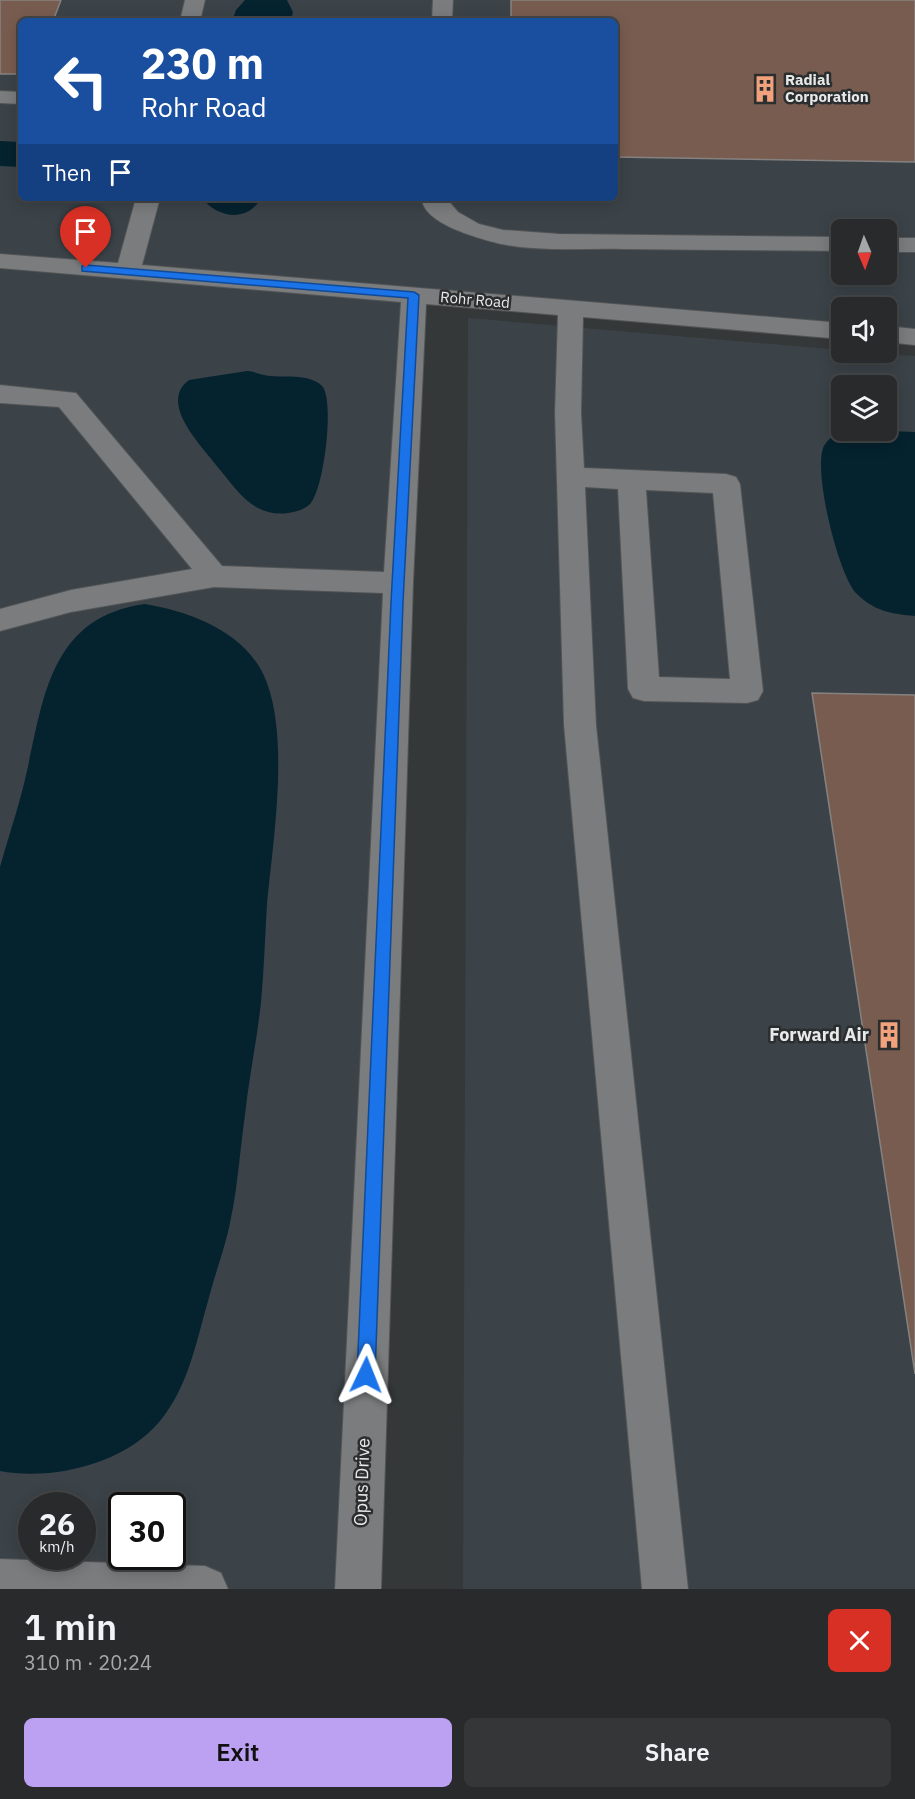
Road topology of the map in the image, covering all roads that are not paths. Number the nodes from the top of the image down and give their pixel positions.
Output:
1 (195, 0) edge
2 (443, 0) edge
3 (191, 18) edge
4 (442, 18) edge
5 (0, 97) edge
6 (18, 98) edge
7 (147, 201) edge
8 (434, 201) edge
9 (831, 244) edge
10 (897, 245) edge
11 (915, 245) edge
12 (0, 261) edge
13 (128, 272) junction
14 (414, 295) junction
15 (571, 309) junction
16 (831, 330) edge
17 (897, 335) edge
18 (915, 337) edge
19 (0, 394) edge
20 (570, 477) junction
21 (631, 480) junction
22 (214, 576) junction
23 (398, 583) junction
24 (0, 620) edge
25 (0, 1582) edge
26 (206, 1589) edge
27 (358, 1589) edge
28 (665, 1589) edge

1 - 3 street
2 - 4 street
5 - 6 street
7 - 13 street
8 - 9 street
10 - 11 street
12 - 13 street, Rohr Road
13 - 14 street, Rohr Road
14 - 15 street, Rohr Road
14 - 23 street, Opus Drive
15 - 16 street, Rohr Road
15 - 20 street
17 - 18 street
19 - 22 street
20 - 21 street
20 - 28 street
21 - 21 street
22 - 23 street
22 - 24 street
23 - 27 street, Opus Drive
25 - 26 street

